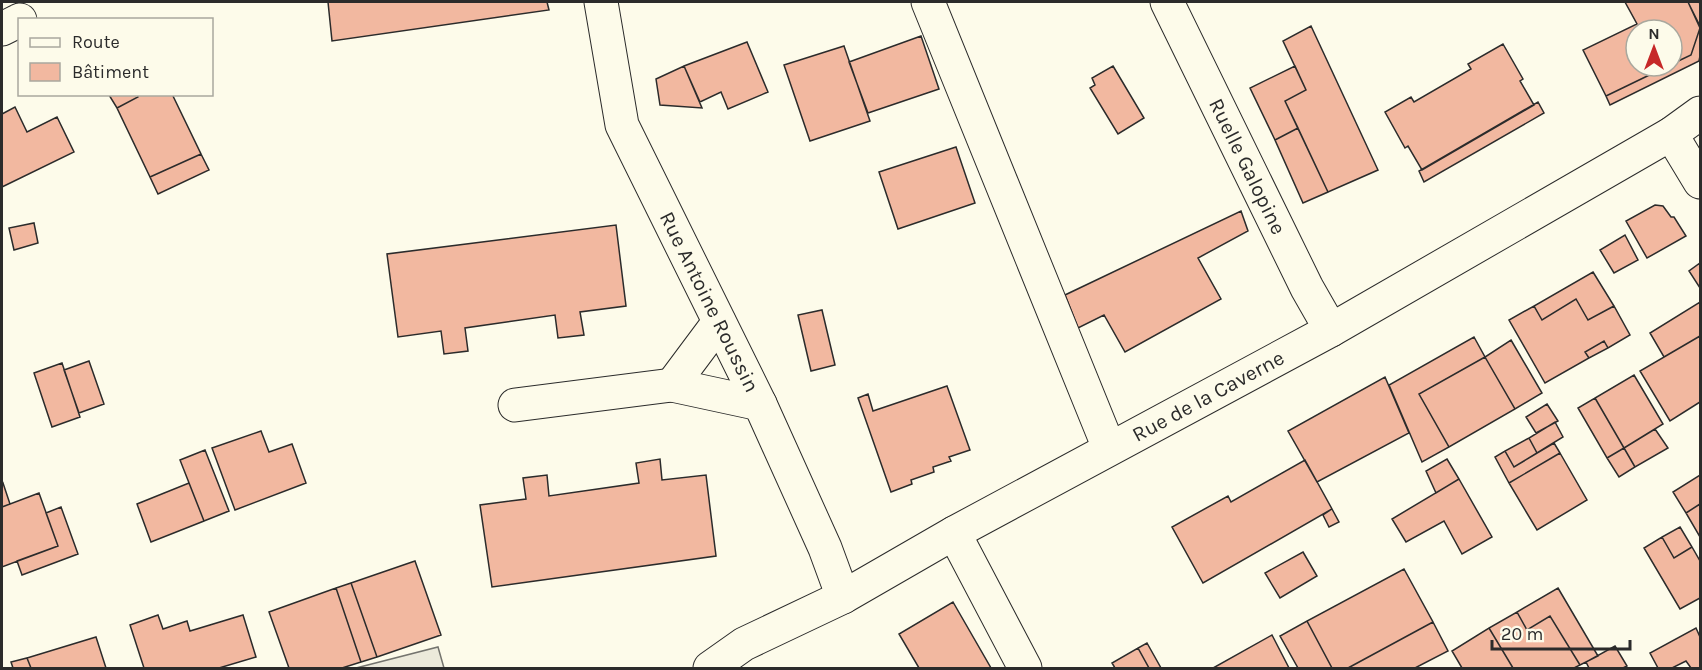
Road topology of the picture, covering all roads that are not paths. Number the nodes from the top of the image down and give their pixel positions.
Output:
1 (601, 2) edge
2 (928, 2) edge
3 (1167, 2) edge
4 (18, 21) edge
5 (2, 29) edge
6 (1701, 113) edge
7 (1671, 134) junction
8 (1701, 182) edge
9 (719, 322) junction
10 (1331, 330) junction
11 (672, 384) junction
12 (760, 404) junction
13 (515, 405) dead end
14 (1109, 448) junction
15 (954, 532) junction
16 (843, 597) junction
17 (710, 669) edge
18 (1025, 669) edge

1 - 9 street, Rue Antoine Roussin
2 - 14 street
3 - 10 street, Ruelle Galopine
4 - 5 street
6 - 7 street, Rue de la Caverne
7 - 8 street
7 - 10 street, Rue de la Caverne
9 - 11 street
9 - 12 street, Rue Antoine Roussin
10 - 14 street, Rue de la Caverne
11 - 12 street
11 - 13 street
12 - 16 street, Rue Antoine Roussin
14 - 15 street, Rue de la Caverne
15 - 16 street, Rue de la Caverne
15 - 18 street
16 - 17 street, Rue de la Caverne

